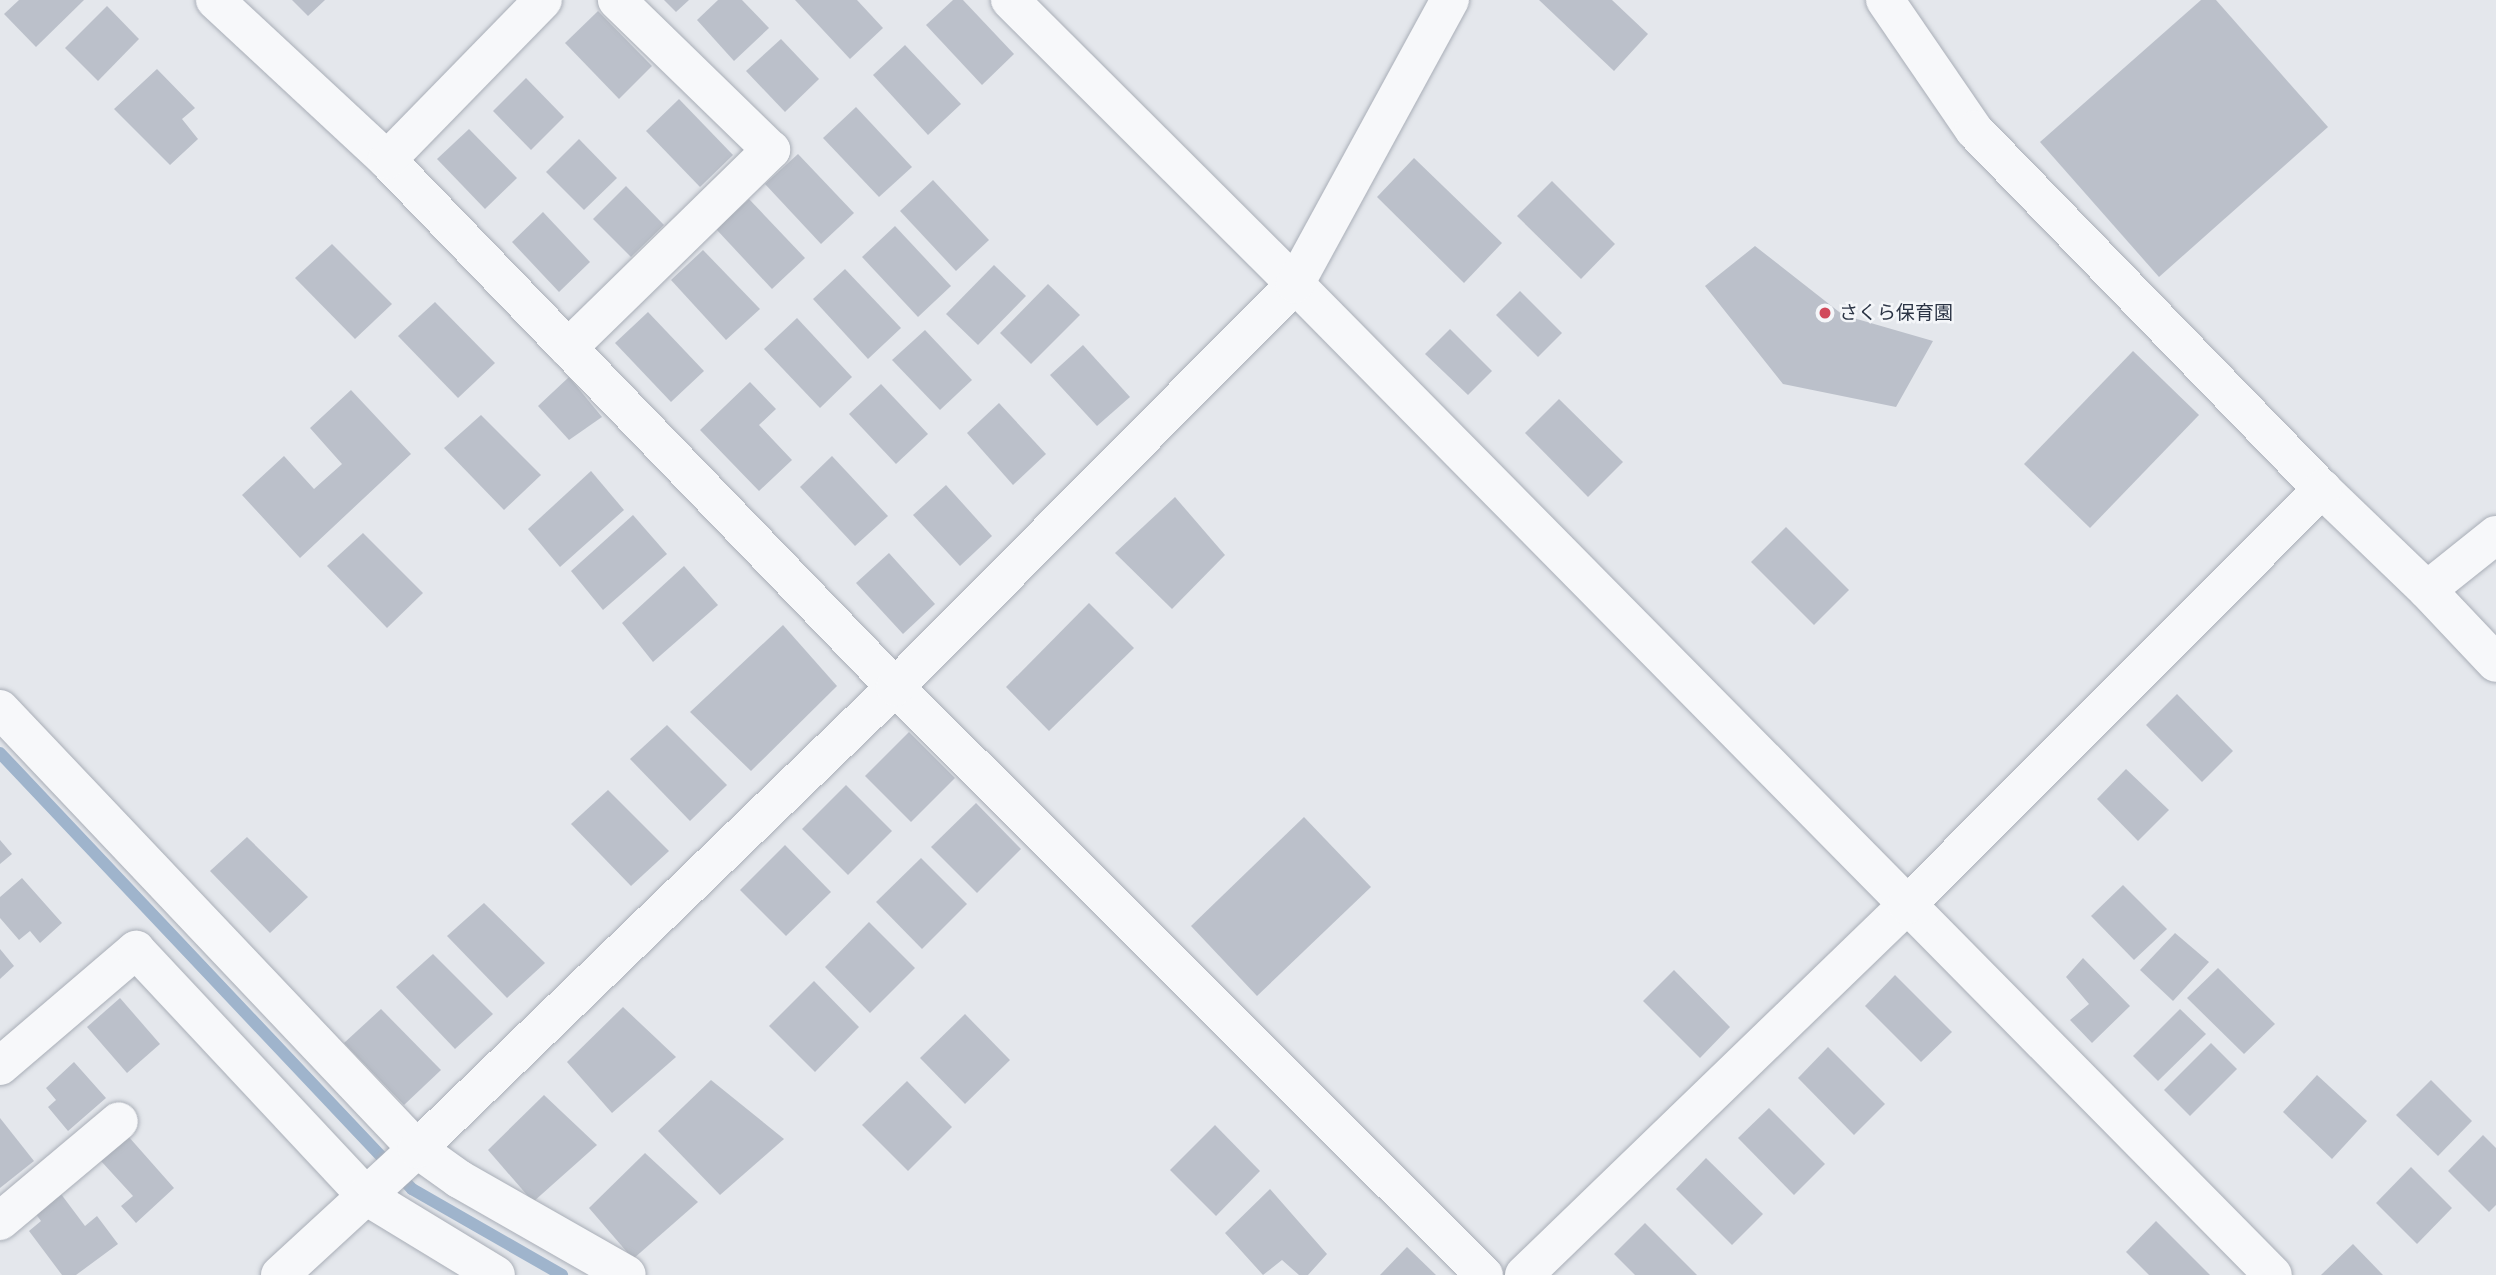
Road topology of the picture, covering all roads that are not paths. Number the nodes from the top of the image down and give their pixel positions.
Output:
1 (215, 0) edge
2 (543, 0) edge
3 (617, 0) edge
4 (1010, 0) edge
5 (1450, 0) edge
6 (1885, 0) edge
7 (387, 160) junction
8 (1295, 284) junction
9 (568, 348) junction
10 (2322, 489) junction
11 (2496, 535) edge
12 (2427, 590) junction
13 (2496, 663) edge
14 (895, 687) junction
15 (0, 709) edge
16 (1907, 905) junction
17 (0, 1066) edge
18 (119, 1121) dead end
19 (417, 1149) junction
20 (366, 1196) junction
21 (0, 1221) edge
22 (280, 1275) edge
23 (496, 1275) edge
24 (627, 1275) edge
25 (1484, 1275) edge
26 (1524, 1275) edge
27 (2273, 1275) edge

1 - 7 street
2 - 7 street
3 - 9 street
4 - 8 street
5 - 8 street
6 - 10 street
7 - 9 street
8 - 14 street
8 - 16 street
9 - 14 street
10 - 12 street
10 - 16 street
11 - 12 street
12 - 13 street
14 - 19 street
14 - 25 street
15 - 19 street
16 - 26 street
16 - 27 street
17 - 20 street
18 - 21 street
19 - 20 street
19 - 24 street
20 - 22 street
20 - 23 street

